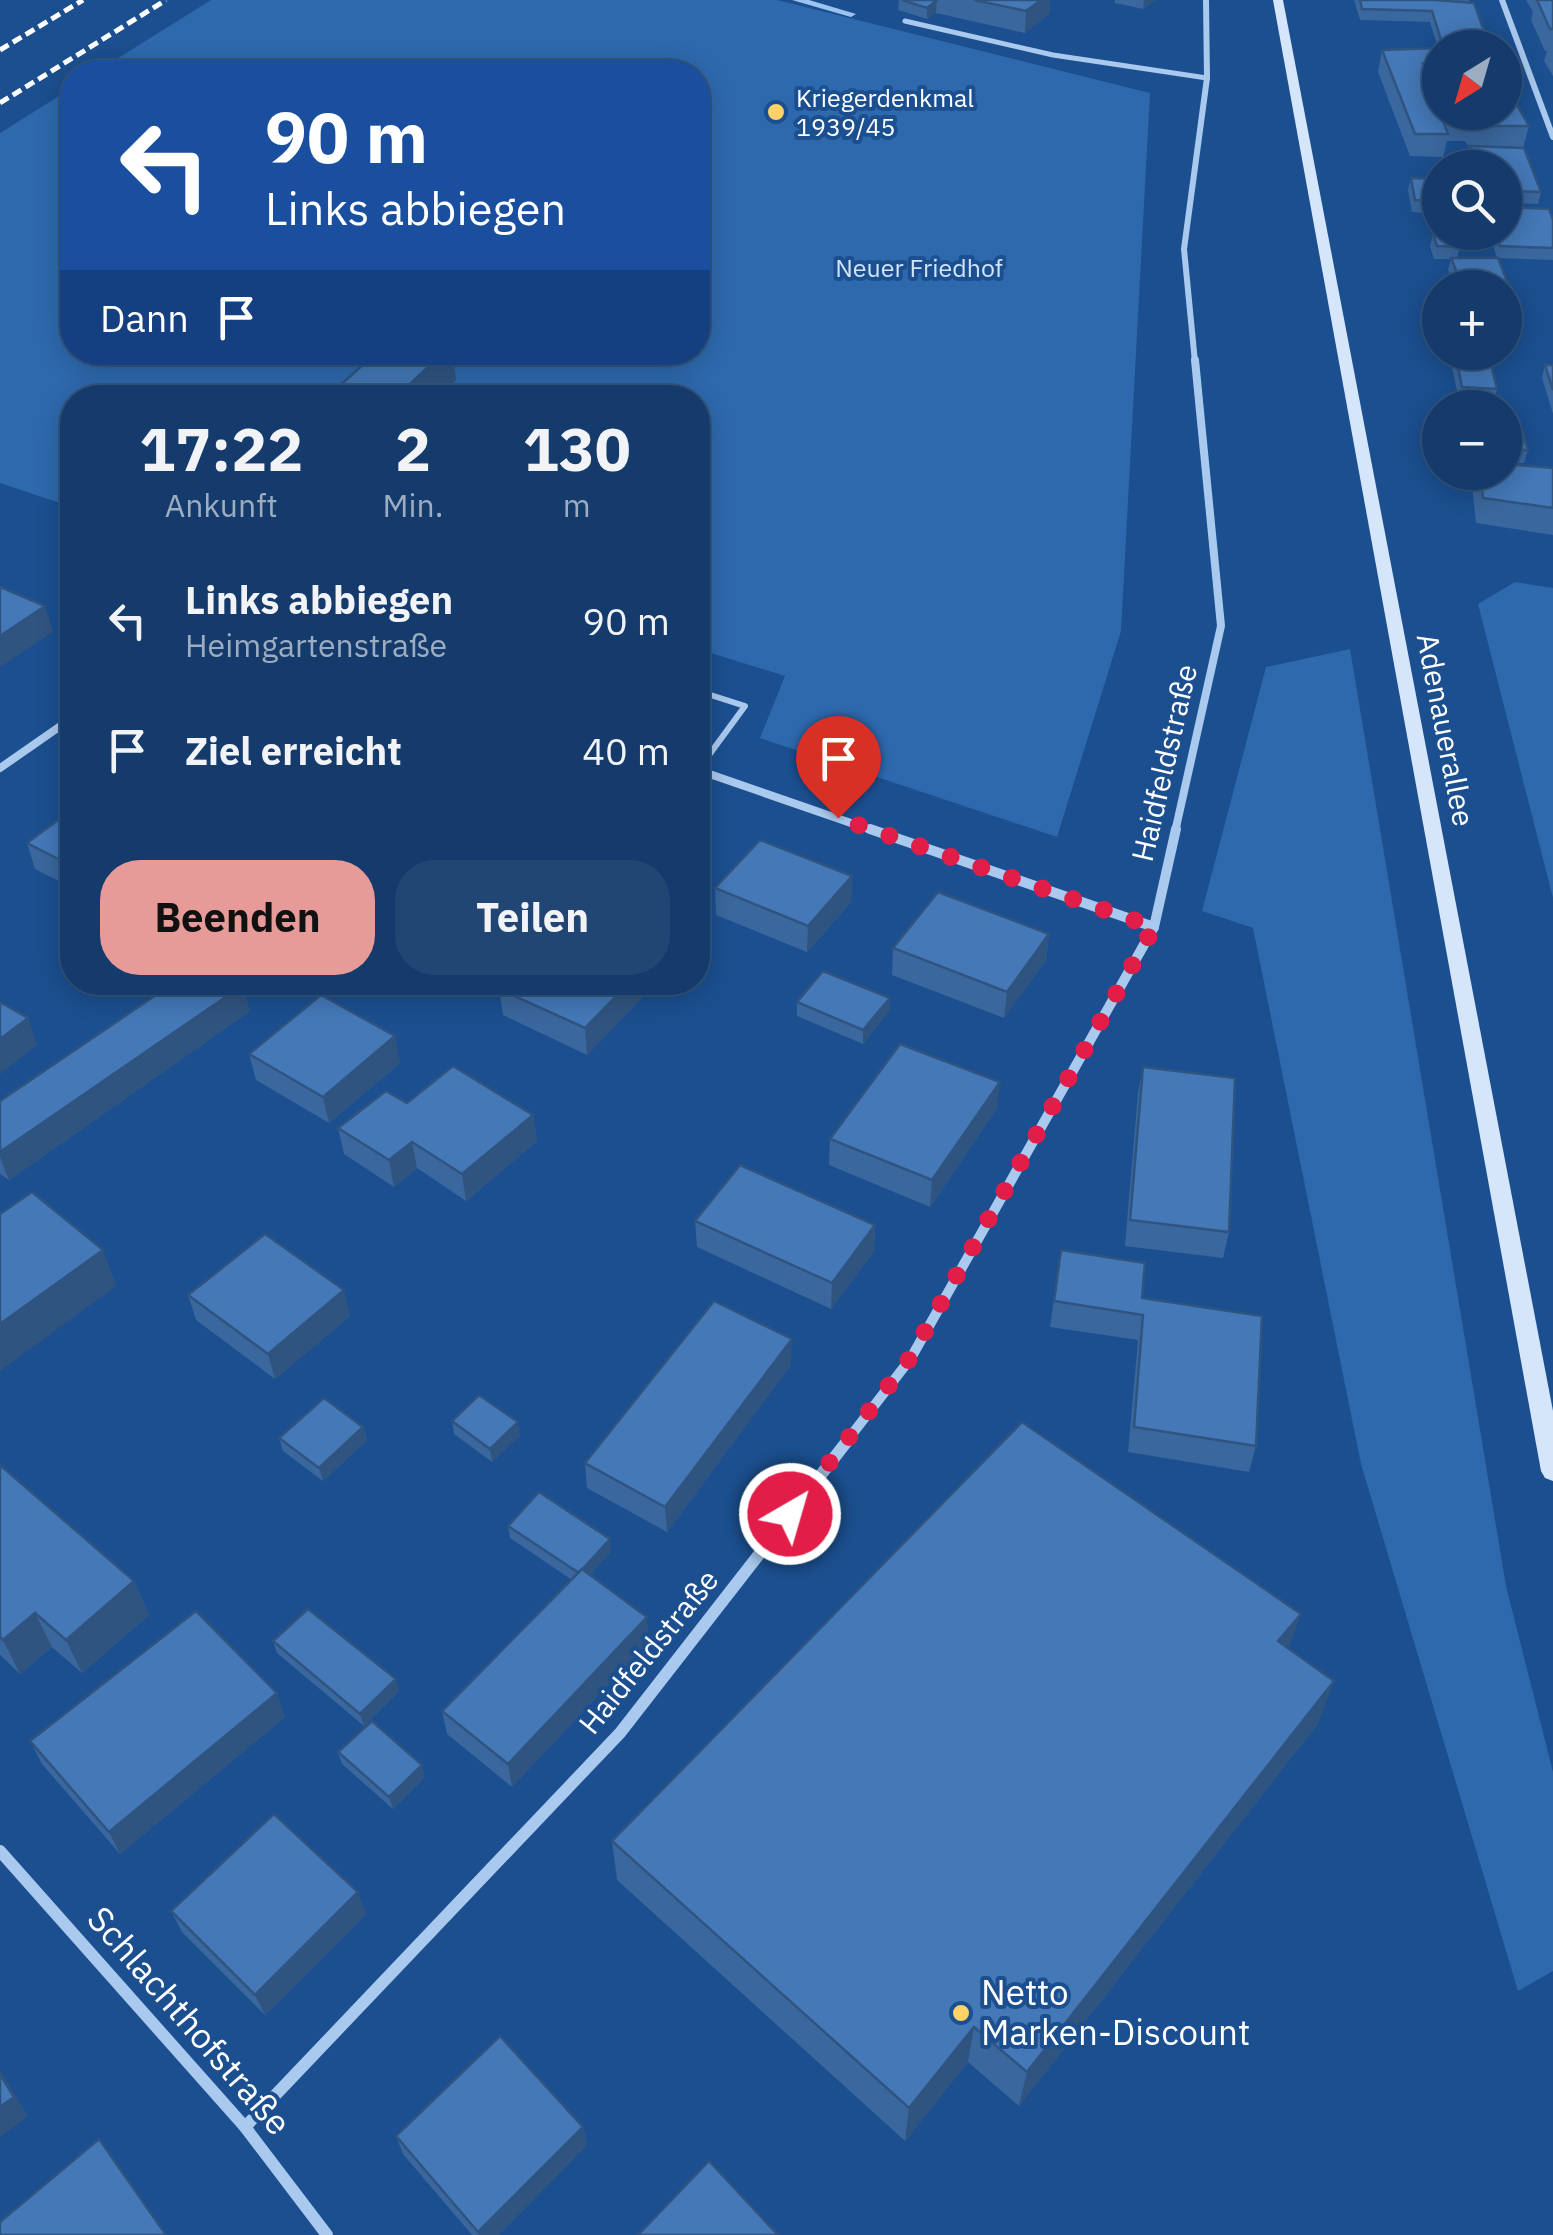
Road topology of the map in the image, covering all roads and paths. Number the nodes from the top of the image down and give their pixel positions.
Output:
1 (1206, 0) edge
2 (1278, 0) edge
3 (1502, 0) edge
4 (905, 21) edge
5 (1206, 78) junction
6 (1544, 112) junction
7 (1553, 112) edge
8 (1553, 137) edge
9 (710, 695) edge
10 (60, 726) edge
11 (710, 754) edge
12 (0, 768) edge
13 (710, 774) edge
14 (1154, 927) junction
15 (1553, 1472) edge
16 (0, 1851) edge
17 (245, 2127) junction
18 (327, 2235) edge

1 - 5 street, Haidfeldstraße
2 - 15 main road, Adenauerallee
3 - 6 street
4 - 5 lane
5 - 14 street, Haidfeldstraße
6 - 7 street
6 - 8 street
9 - 11 lane
10 - 12 street
13 - 14 street
14 - 17 street, Haidfeldstraße
16 - 17 street, Schlachthofstraße
17 - 18 street, Schlachthofstraße

